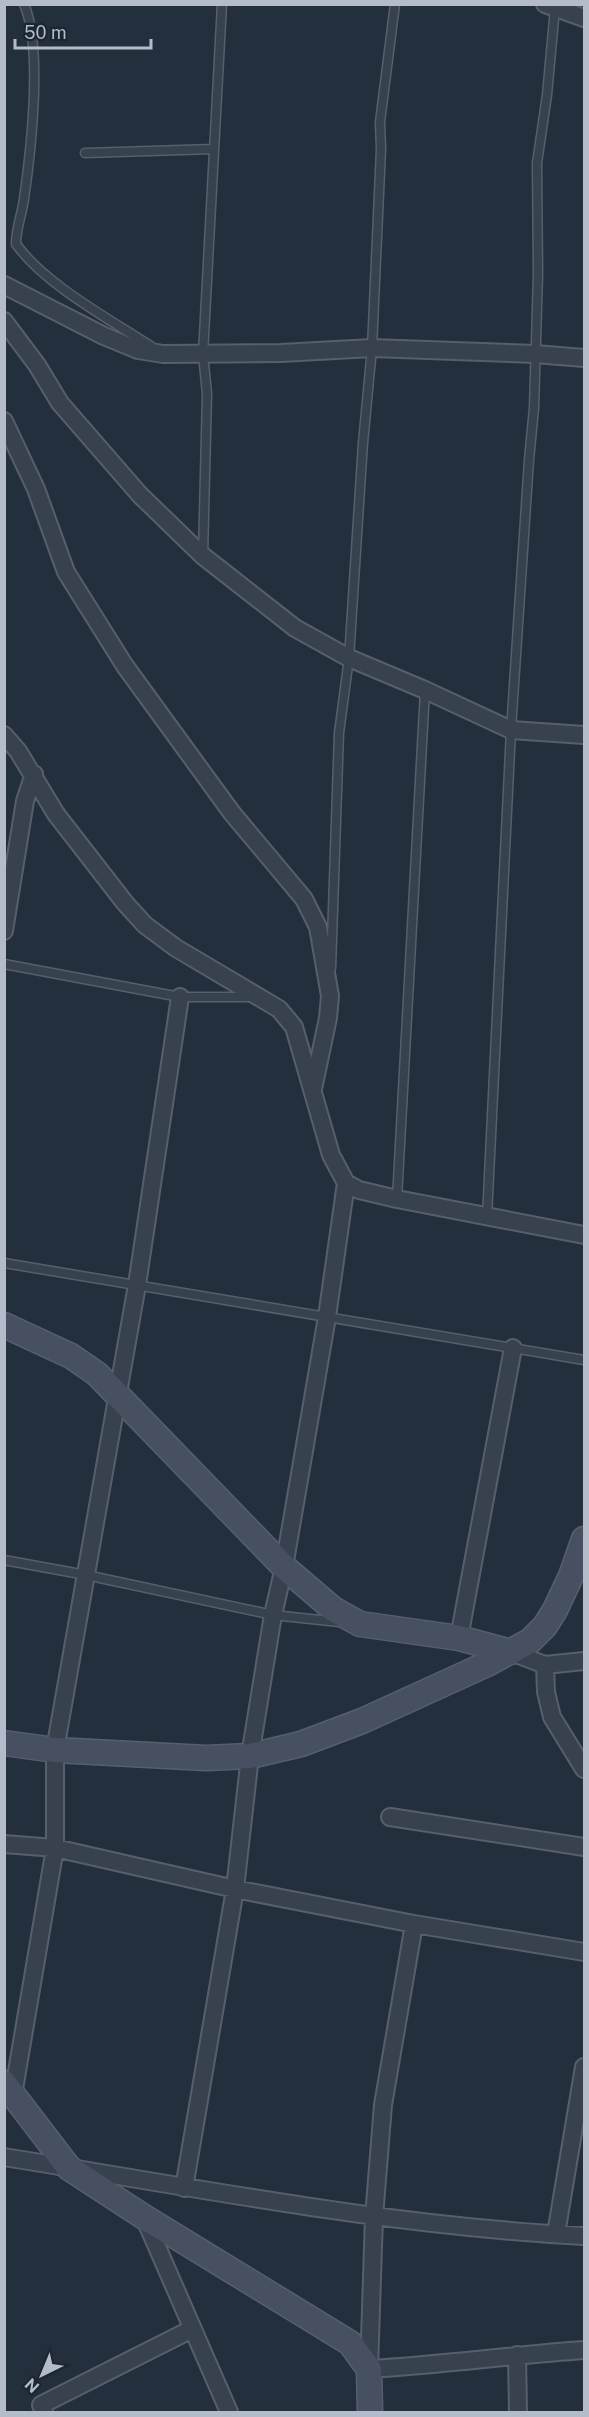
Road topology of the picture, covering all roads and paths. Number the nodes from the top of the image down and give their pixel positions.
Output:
1 (24, 4) edge
2 (222, 4) edge
3 (395, 4) edge
4 (550, 6) edge
5 (585, 18) edge
6 (214, 149) junction
7 (85, 153) dead end
8 (4, 285) edge
9 (4, 321) edge
10 (372, 348) junction
11 (163, 354) junction
12 (203, 354) junction
13 (535, 354) junction
14 (585, 358) edge
15 (4, 421) edge
16 (203, 556) junction
17 (350, 658) junction
18 (425, 690) junction
19 (511, 730) junction
20 (4, 735) edge
21 (585, 735) edge
22 (34, 774) junction
23 (4, 931) edge
24 (4, 964) edge
25 (260, 996) junction
26 (330, 996) junction
27 (180, 997) junction
28 (313, 1090) junction
29 (346, 1183) junction
30 (397, 1199) junction
31 (487, 1217) junction
32 (585, 1235) edge
33 (4, 1263) edge
34 (137, 1285) junction
35 (327, 1317) junction
36 (4, 1324) edge
37 (513, 1348) junction
38 (585, 1359) edge
39 (117, 1394) junction
40 (585, 1539) edge
41 (4, 1560) edge
42 (284, 1567) junction
43 (86, 1575) junction
44 (273, 1615) junction
45 (360, 1624) junction
46 (459, 1638) junction
47 (511, 1652) junction
48 (585, 1661) edge
49 (545, 1665) junction
50 (4, 1743) edge
51 (55, 1750) junction
52 (250, 1756) junction
53 (585, 1769) edge
54 (390, 1817) dead end
55 (4, 1844) edge
56 (585, 1847) edge
57 (55, 1848) junction
58 (235, 1889) junction
59 (414, 1924) junction
60 (585, 1952) edge
61 (585, 2067) edge
62 (9, 2089) edge
63 (4, 2157) edge
64 (69, 2168) junction
65 (184, 2188) junction
66 (144, 2217) junction
67 (374, 2217) junction
68 (556, 2234) junction
69 (585, 2236) edge
70 (192, 2329) junction
71 (585, 2350) edge
72 (517, 2355) junction
73 (369, 2369) junction
74 (44, 2412) edge
75 (229, 2412) edge
76 (370, 2412) edge
77 (518, 2412) edge

1 - 11 lane
2 - 6 lane
3 - 10 lane
4 - 5 street
4 - 13 lane
6 - 7 lane
6 - 12 lane
8 - 11 street
9 - 16 street
10 - 12 street
10 - 13 street
10 - 17 lane
11 - 12 street
12 - 16 lane
13 - 14 street
13 - 19 lane
15 - 26 street
16 - 17 street
17 - 18 street
17 - 26 lane
18 - 19 street
18 - 30 lane
19 - 21 street
19 - 31 lane
20 - 22 street
22 - 23 street
22 - 25 street
24 - 27 lane
25 - 27 lane
25 - 28 street
26 - 28 street
27 - 34 street
28 - 29 street
29 - 30 street
29 - 35 street
30 - 31 street
31 - 32 street
33 - 34 lane
34 - 35 lane
34 - 39 street
35 - 37 lane
35 - 42 street
36 - 39 street
37 - 38 lane
37 - 46 street
39 - 42 street
39 - 43 street
40 - 47 street
41 - 43 lane
42 - 44 street
42 - 45 street
43 - 44 lane
43 - 51 street
44 - 45 lane
44 - 52 street
45 - 46 street
46 - 47 street
47 - 49 street
47 - 52 street
48 - 49 street
49 - 53 street
50 - 51 street
51 - 52 street
51 - 57 street
52 - 58 street
54 - 56 street
55 - 57 street
57 - 58 street
57 - 62 street
58 - 59 street
58 - 65 street
59 - 60 street
59 - 67 street
61 - 68 street
62 - 64 street
63 - 64 street
64 - 65 street
64 - 66 street
65 - 67 street
66 - 70 street
66 - 73 street
67 - 68 street
67 - 73 street
68 - 69 street
70 - 74 street
70 - 75 street
71 - 72 street
72 - 73 street
72 - 77 street
73 - 76 street

